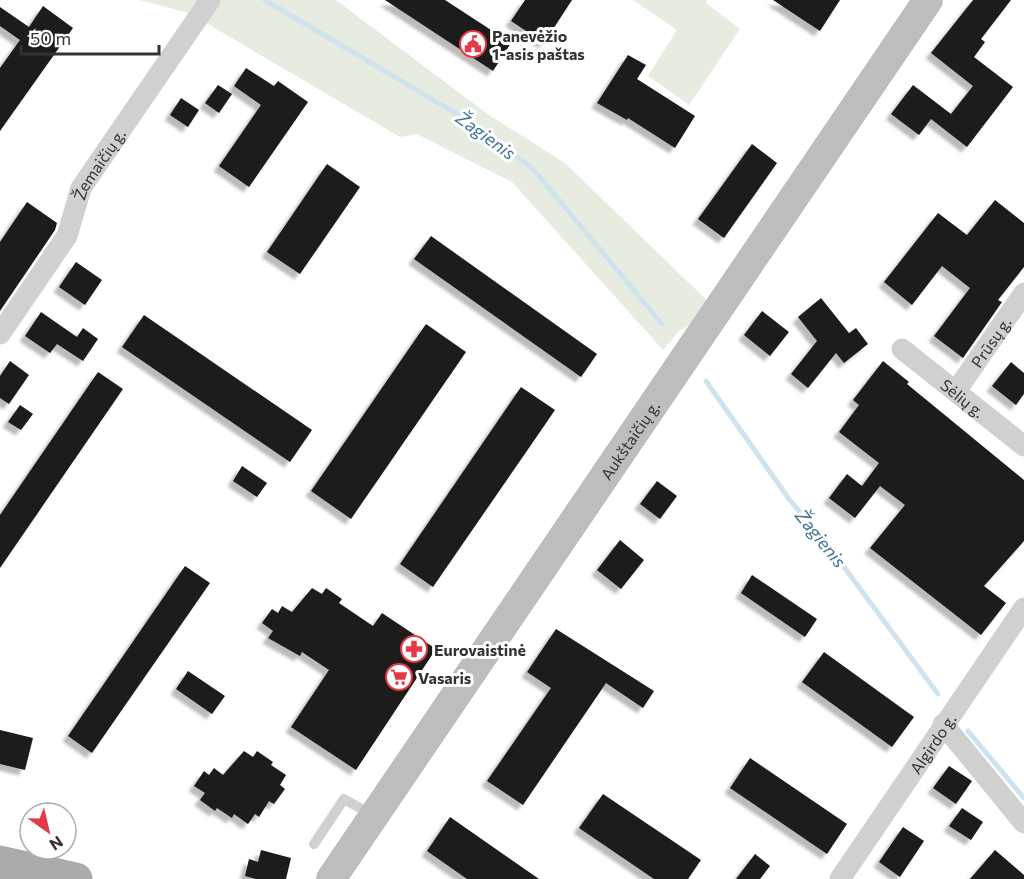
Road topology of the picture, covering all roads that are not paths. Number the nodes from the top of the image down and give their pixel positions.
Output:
1 (210, 0) edge
2 (928, 0) edge
3 (1024, 293) edge
4 (0, 334) edge
5 (902, 349) dead end
6 (956, 391) junction
7 (1024, 446) edge
8 (1024, 608) edge
9 (943, 724) junction
10 (372, 815) junction
11 (1024, 823) edge
12 (314, 844) dead end
13 (0, 862) edge
14 (76, 879) edge
15 (331, 879) edge
16 (840, 879) edge

1 - 4 street, Žemaičių g.
2 - 10 main road, Aukštaičių g.
3 - 6 street, Prūsų g.
5 - 6 street, Sėlių g.
6 - 7 street, Sėlių g.
8 - 9 street, Algirdo g.
9 - 11 street
9 - 16 street, Algirdo g.
10 - 12 lane
10 - 15 main road, Aukštaičių g.
13 - 14 main road

